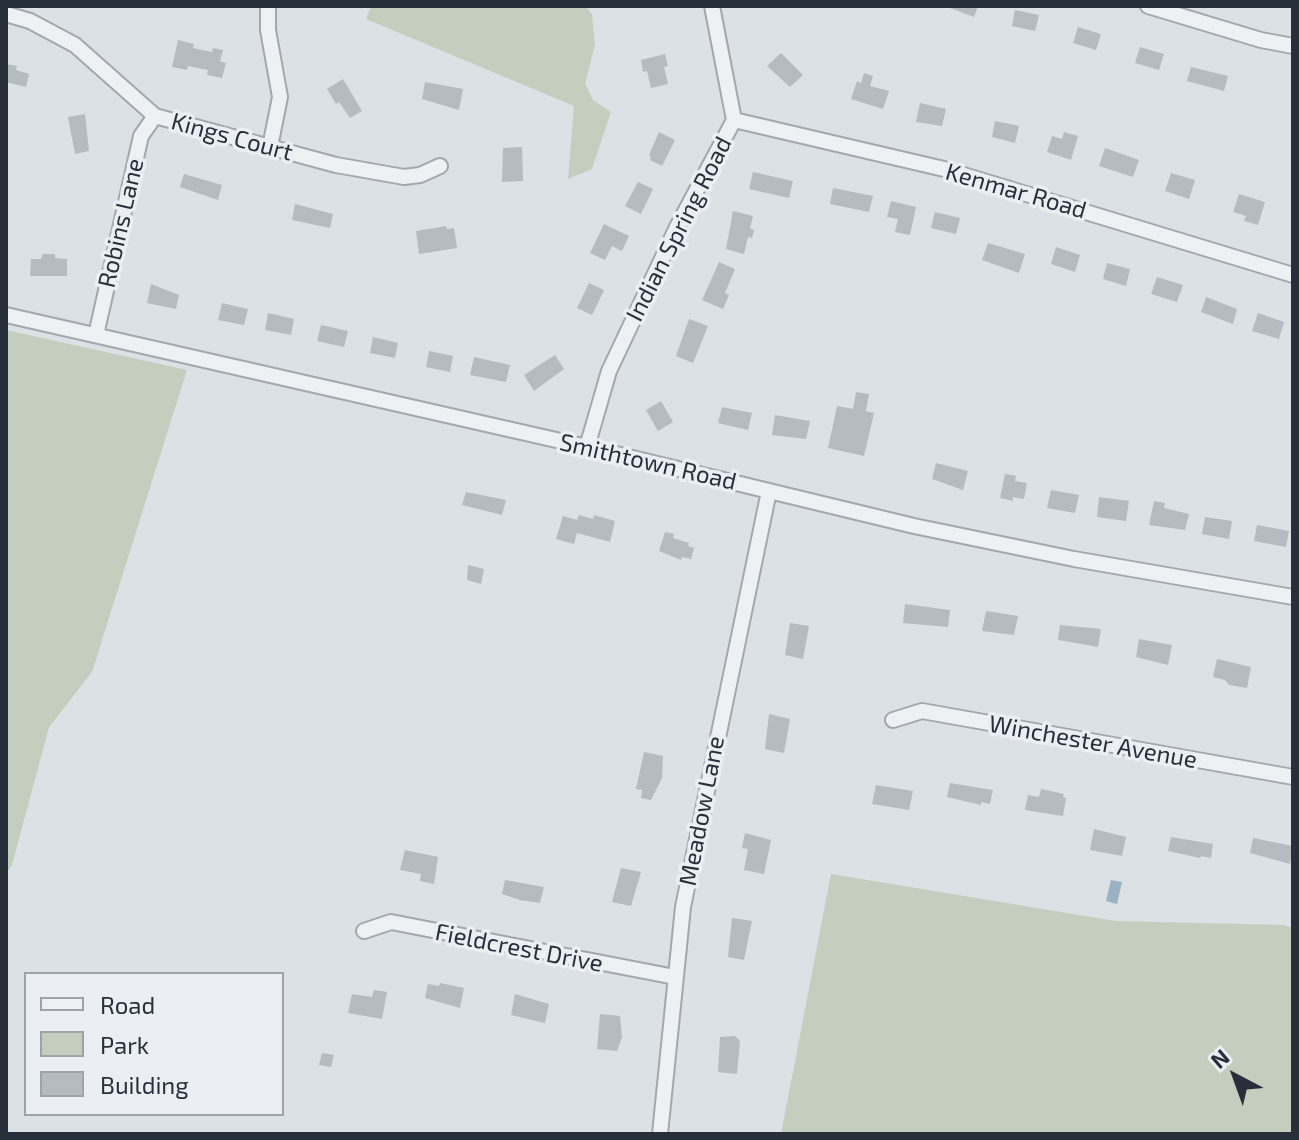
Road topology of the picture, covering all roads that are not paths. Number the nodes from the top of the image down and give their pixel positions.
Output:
1 (268, 6) edge
2 (712, 6) edge
3 (1148, 6) edge
4 (13, 12) edge
5 (1293, 46) edge
6 (155, 116) junction
7 (734, 120) junction
8 (270, 147) junction
9 (440, 166) dead end
10 (1293, 275) edge
11 (6, 315) edge
12 (96, 335) junction
13 (587, 447) junction
14 (769, 491) junction
15 (1293, 597) edge
16 (893, 720) dead end
17 (1293, 777) edge
18 (364, 931) dead end
19 (675, 977) junction
20 (660, 1134) edge

1 - 8 street
2 - 7 street, Indian Spring Road
3 - 5 street
4 - 6 street, Kings Court
6 - 8 street, Kings Court
6 - 12 street, Robins Lane
7 - 10 street, Kenmar Road
7 - 13 street, Indian Spring Road
8 - 9 street, Kings Court
11 - 12 street, Smithtown Road
12 - 13 street, Smithtown Road
13 - 14 street, Smithtown Road
14 - 15 street, Smithtown Road
14 - 19 street, Meadow Lane
16 - 17 street, Winchester Avenue
18 - 19 street, Fieldcrest Drive
19 - 20 street, Meadow Lane

